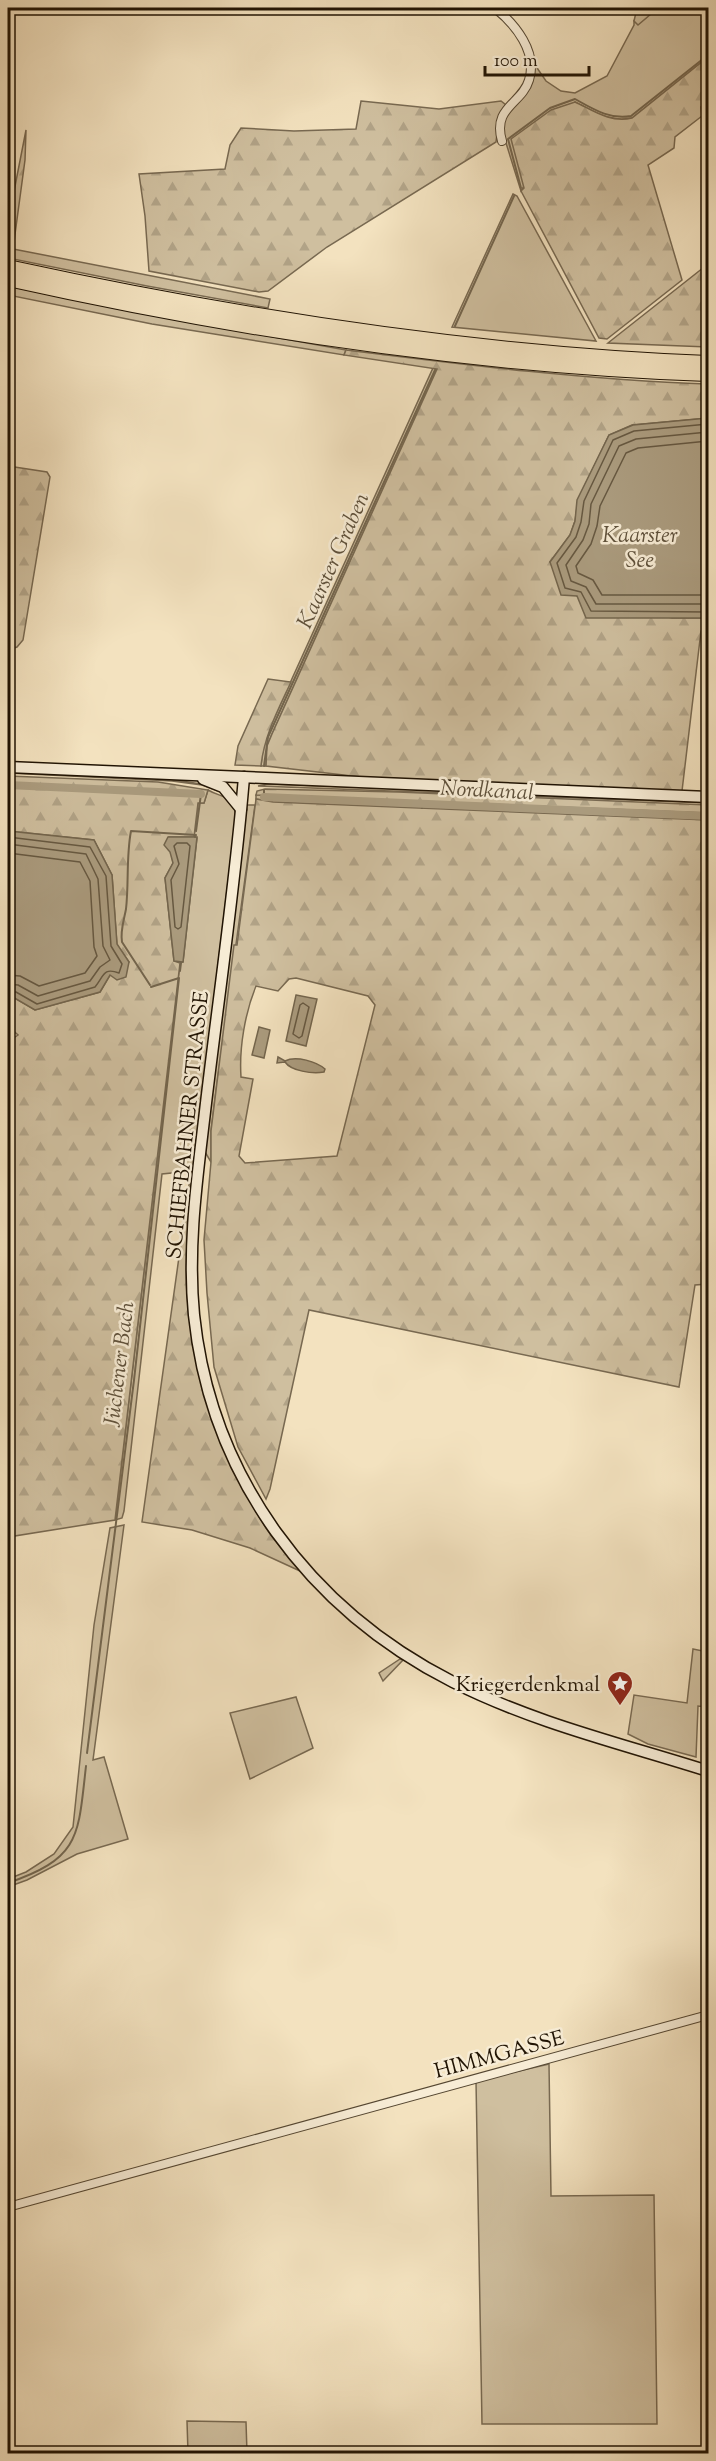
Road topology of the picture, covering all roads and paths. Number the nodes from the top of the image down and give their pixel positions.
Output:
1 (495, 8) edge
2 (502, 141) dead end
3 (8, 267) edge
4 (8, 279) edge
5 (708, 363) edge
6 (708, 374) edge
7 (8, 767) edge
8 (188, 775) junction
9 (244, 777) junction
10 (708, 797) edge
11 (241, 809) junction
12 (708, 1771) edge
13 (708, 2015) edge
14 (8, 2207) edge

1 - 2 street
3 - 5 highway
4 - 6 highway
7 - 8 street
8 - 9 street
8 - 11 street
9 - 10 street
9 - 11 street, SCHIEFBAHNER STRASSE
11 - 12 street, SCHIEFBAHNER STRASSE
13 - 14 street, HIMMGASSE

